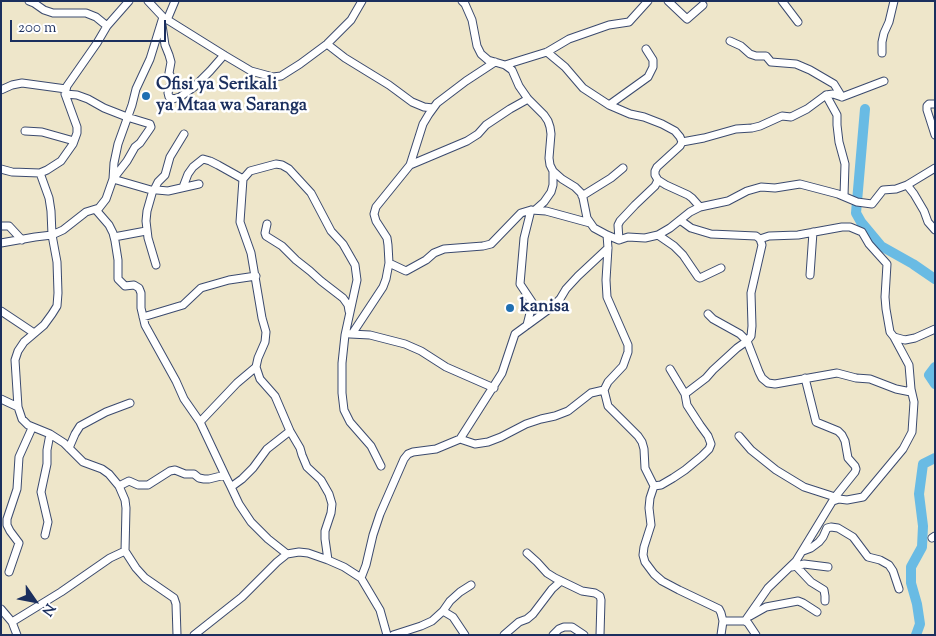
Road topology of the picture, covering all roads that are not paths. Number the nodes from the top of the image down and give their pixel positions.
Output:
1 (29, 1) edge
2 (129, 1) edge
3 (148, 1) edge
4 (175, 1) edge
5 (362, 1) edge
6 (462, 1) edge
7 (648, 1) edge
8 (668, 1) edge
9 (782, 1) edge
10 (894, 1) edge
11 (704, 5) dead end
12 (164, 20) junction
13 (798, 22) dead end
14 (107, 26) junction
15 (730, 41) dead end
16 (327, 44) junction
17 (646, 49) dead end
18 (547, 52) junction
19 (882, 53) dead end
20 (224, 55) junction
21 (495, 62) junction
22 (505, 65) junction
23 (884, 81) dead end
24 (1, 90) edge
25 (66, 92) junction
26 (826, 95) junction
27 (842, 97) junction
28 (528, 100) junction
29 (935, 104) edge
30 (609, 105) junction
31 (433, 108) junction
32 (127, 117) junction
33 (25, 131) dead end
34 (184, 134) dead end
35 (935, 135) edge
36 (74, 140) junction
37 (682, 142) junction
38 (410, 164) junction
39 (623, 168) dead end
40 (935, 168) edge
41 (1, 169) edge
42 (553, 172) junction
43 (40, 173) junction
44 (113, 179) junction
45 (242, 179) junction
46 (658, 180) junction
47 (199, 184) dead end
48 (907, 186) junction
49 (183, 187) junction
50 (154, 190) junction
51 (582, 196) junction
52 (844, 196) junction
53 (700, 207) junction
54 (96, 210) junction
55 (533, 210) junction
56 (680, 220) junction
57 (590, 223) junction
58 (267, 224) dead end
59 (1, 226) edge
60 (935, 230) edge
61 (146, 231) junction
62 (813, 232) junction
63 (52, 235) junction
64 (607, 235) junction
65 (658, 235) junction
66 (114, 237) junction
67 (760, 239) junction
68 (22, 240) junction
69 (619, 240) junction
70 (1, 243) edge
71 (608, 248) junction
72 (389, 263) junction
73 (156, 265) dead end
74 (721, 268) dead end
75 (810, 275) dead end
76 (256, 276) junction
77 (1, 311) edge
78 (349, 314) junction
79 (708, 314) dead end
80 (142, 317) junction
81 (527, 324) junction
82 (935, 329) edge
83 (34, 333) junction
84 (348, 334) junction
85 (894, 337) junction
86 (747, 341) junction
87 (256, 367) junction
88 (670, 369) dead end
89 (806, 378) junction
90 (494, 388) junction
91 (604, 390) junction
92 (911, 392) junction
93 (686, 394) junction
94 (1, 399) edge
95 (130, 403) dead end
96 (18, 407) junction
97 (200, 422) junction
98 (32, 428) junction
99 (290, 431) junction
100 (50, 434) junction
101 (739, 436) dead end
102 (460, 439) junction
103 (69, 448) junction
104 (380, 466) dead end
105 (225, 475) junction
106 (119, 486) junction
107 (654, 486) junction
108 (232, 487) junction
109 (834, 499) junction
110 (45, 535) dead end
111 (125, 551) junction
112 (803, 551) junction
113 (527, 553) dead end
114 (287, 554) junction
115 (328, 560) junction
116 (793, 567) junction
117 (828, 567) dead end
118 (9, 572) dead end
119 (361, 578) junction
120 (561, 581) junction
121 (471, 585) dead end
122 (899, 589) dead end
123 (825, 601) dead end
124 (1, 610) edge
125 (444, 611) junction
126 (817, 612) dead end
127 (746, 619) junction
128 (723, 621) junction
129 (12, 622) junction
130 (17, 635) edge
131 (178, 635) edge
132 (194, 635) edge
133 (387, 635) edge
134 (393, 635) edge
135 (465, 635) edge
136 (504, 635) edge
137 (553, 635) edge
138 (584, 635) edge
139 (600, 635) edge
140 (721, 635) edge
141 (756, 635) edge

1 - 14 street
2 - 14 street
3 - 12 street
4 - 12 street
5 - 16 street
6 - 21 street
7 - 18 street
8 - 11 street
9 - 13 street
10 - 19 street
12 - 20 street
12 - 20 street
12 - 32 street
14 - 25 street
15 - 27 street
16 - 20 street
16 - 31 street
17 - 30 street
18 - 22 street
18 - 30 street
21 - 22 street
21 - 31 street
22 - 28 street
23 - 27 street
24 - 25 street
25 - 32 street
25 - 36 street
26 - 27 street
26 - 37 street
26 - 52 street
28 - 38 street
28 - 42 street
29 - 35 street
30 - 37 street
31 - 38 street
32 - 44 street
32 - 44 street
33 - 36 street
34 - 50 street
36 - 43 street
37 - 46 street
38 - 72 street
39 - 51 street
40 - 48 street
41 - 43 street
42 - 51 street
42 - 55 street
43 - 63 street
44 - 50 street
44 - 54 street
45 - 49 street
45 - 76 street
45 - 78 street
46 - 53 street
46 - 69 street
47 - 49 street
48 - 52 street
48 - 60 street
49 - 50 street
50 - 61 street
51 - 57 street
52 - 53 street
53 - 56 street
54 - 63 street
54 - 66 street
55 - 57 street
55 - 72 street
55 - 81 street
56 - 65 street
56 - 67 street
57 - 64 street
58 - 78 street
59 - 68 street
61 - 66 street
61 - 73 street
62 - 67 street
62 - 75 street
62 - 85 street
63 - 68 street
63 - 83 street
64 - 69 street
64 - 71 street
65 - 69 street
65 - 74 street
66 - 80 street
67 - 86 street
68 - 70 street
71 - 81 street
71 - 91 street
72 - 84 street
76 - 80 street
76 - 87 street
77 - 83 street
78 - 84 street
79 - 86 street
80 - 97 street
81 - 90 street
82 - 85 street
83 - 96 street
84 - 90 street
84 - 104 street
85 - 92 street
86 - 89 street
86 - 93 street
87 - 97 street
87 - 99 street
88 - 93 street
89 - 92 street
89 - 109 street
90 - 102 street
91 - 102 street
91 - 107 street
92 - 109 street
93 - 107 street
94 - 96 street
95 - 103 street
96 - 98 street
97 - 105 street
98 - 100 street
98 - 118 street
99 - 108 street
99 - 115 street
100 - 103 street
100 - 110 street
101 - 109 street
102 - 119 street
103 - 106 street
105 - 106 street
105 - 108 street
106 - 111 street
107 - 128 street
108 - 114 street
109 - 112 street
111 - 129 street
111 - 131 street
112 - 116 street
112 - 122 street
113 - 120 street
114 - 115 street
114 - 132 street
115 - 119 street
116 - 117 street
116 - 123 street
116 - 127 street
119 - 133 street
120 - 136 street
120 - 139 street
121 - 125 street
124 - 129 street
125 - 134 street
125 - 135 street
126 - 127 street
127 - 128 street
127 - 141 street
128 - 140 street
129 - 130 street
137 - 138 street

